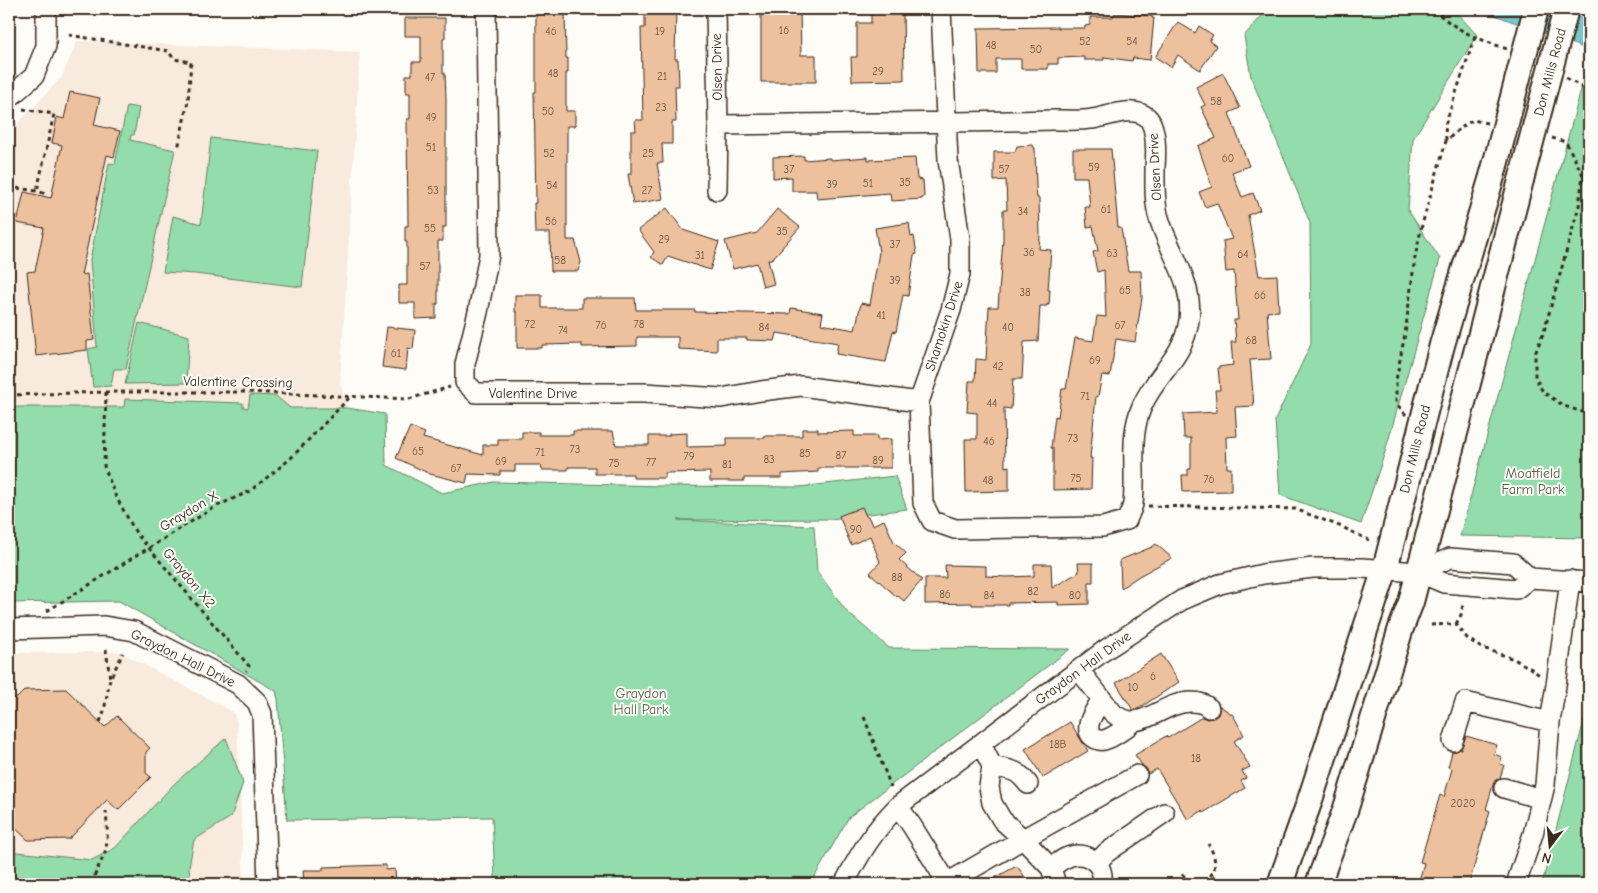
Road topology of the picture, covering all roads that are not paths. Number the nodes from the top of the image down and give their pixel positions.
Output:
1 (46, 9) edge
2 (486, 9) edge
3 (716, 9) edge
4 (941, 9) edge
5 (1536, 9) edge
6 (1566, 9) edge
7 (13, 103) edge
8 (947, 123) junction
9 (718, 125) junction
10 (716, 190) dead end
11 (918, 402) junction
12 (932, 520) joint
13 (1385, 570) junction
14 (1418, 572) junction
15 (1530, 578) junction
16 (1570, 580) junction
17 (1589, 582) edge
18 (17, 629) edge
19 (1078, 670) junction
20 (1102, 699) junction
21 (1209, 708) dead end
22 (1133, 722) junction
23 (1550, 722) junction
24 (1453, 741) dead end
25 (981, 744) junction
26 (992, 766) junction
27 (1137, 775) dead end
28 (1028, 784) dead end
29 (1504, 788) dead end
30 (1542, 799) junction
31 (898, 806) junction
32 (1164, 812) dead end
33 (1023, 839) junction
34 (1098, 863) junction
35 (1053, 876) edge
36 (948, 883) edge
37 (268, 884) edge
38 (844, 884) edge
39 (1101, 884) edge
40 (1280, 884) edge
41 (1318, 884) edge
42 (1516, 884) edge

1 - 7 street
2 - 11 street, Valentine Drive
3 - 9 street, Olsen Drive
4 - 8 street, Shamokin Drive
5 - 13 main road, Don Mills Road, bridge
6 - 14 main road, Don Mills Road, bridge
8 - 9 street, Olsen Drive
8 - 11 street, Shamokin Drive
8 - 12 street, Olsen Drive
9 - 10 street, Olsen Drive
11 - 12 street, Shamokin Drive
13 - 14 street, Graydon Hall Drive
13 - 19 street, Graydon Hall Drive
13 - 40 main road, Don Mills Road
14 - 15 street
14 - 15 street
14 - 41 main road, Don Mills Road
15 - 16 street
16 - 17 street
16 - 23 street
18 - 37 street, Graydon Hall Drive
19 - 20 street
19 - 25 street, Graydon Hall Drive
20 - 22 street
20 - 22 street
21 - 22 street
23 - 24 street
23 - 30 street
25 - 26 street
25 - 31 street, Graydon Hall Drive
26 - 28 street
26 - 33 street
27 - 33 street
29 - 30 street
30 - 42 street
31 - 36 street
31 - 38 street, Graydon Hall Drive
32 - 34 street
33 - 35 street
33 - 36 street
34 - 35 street
34 - 39 street

